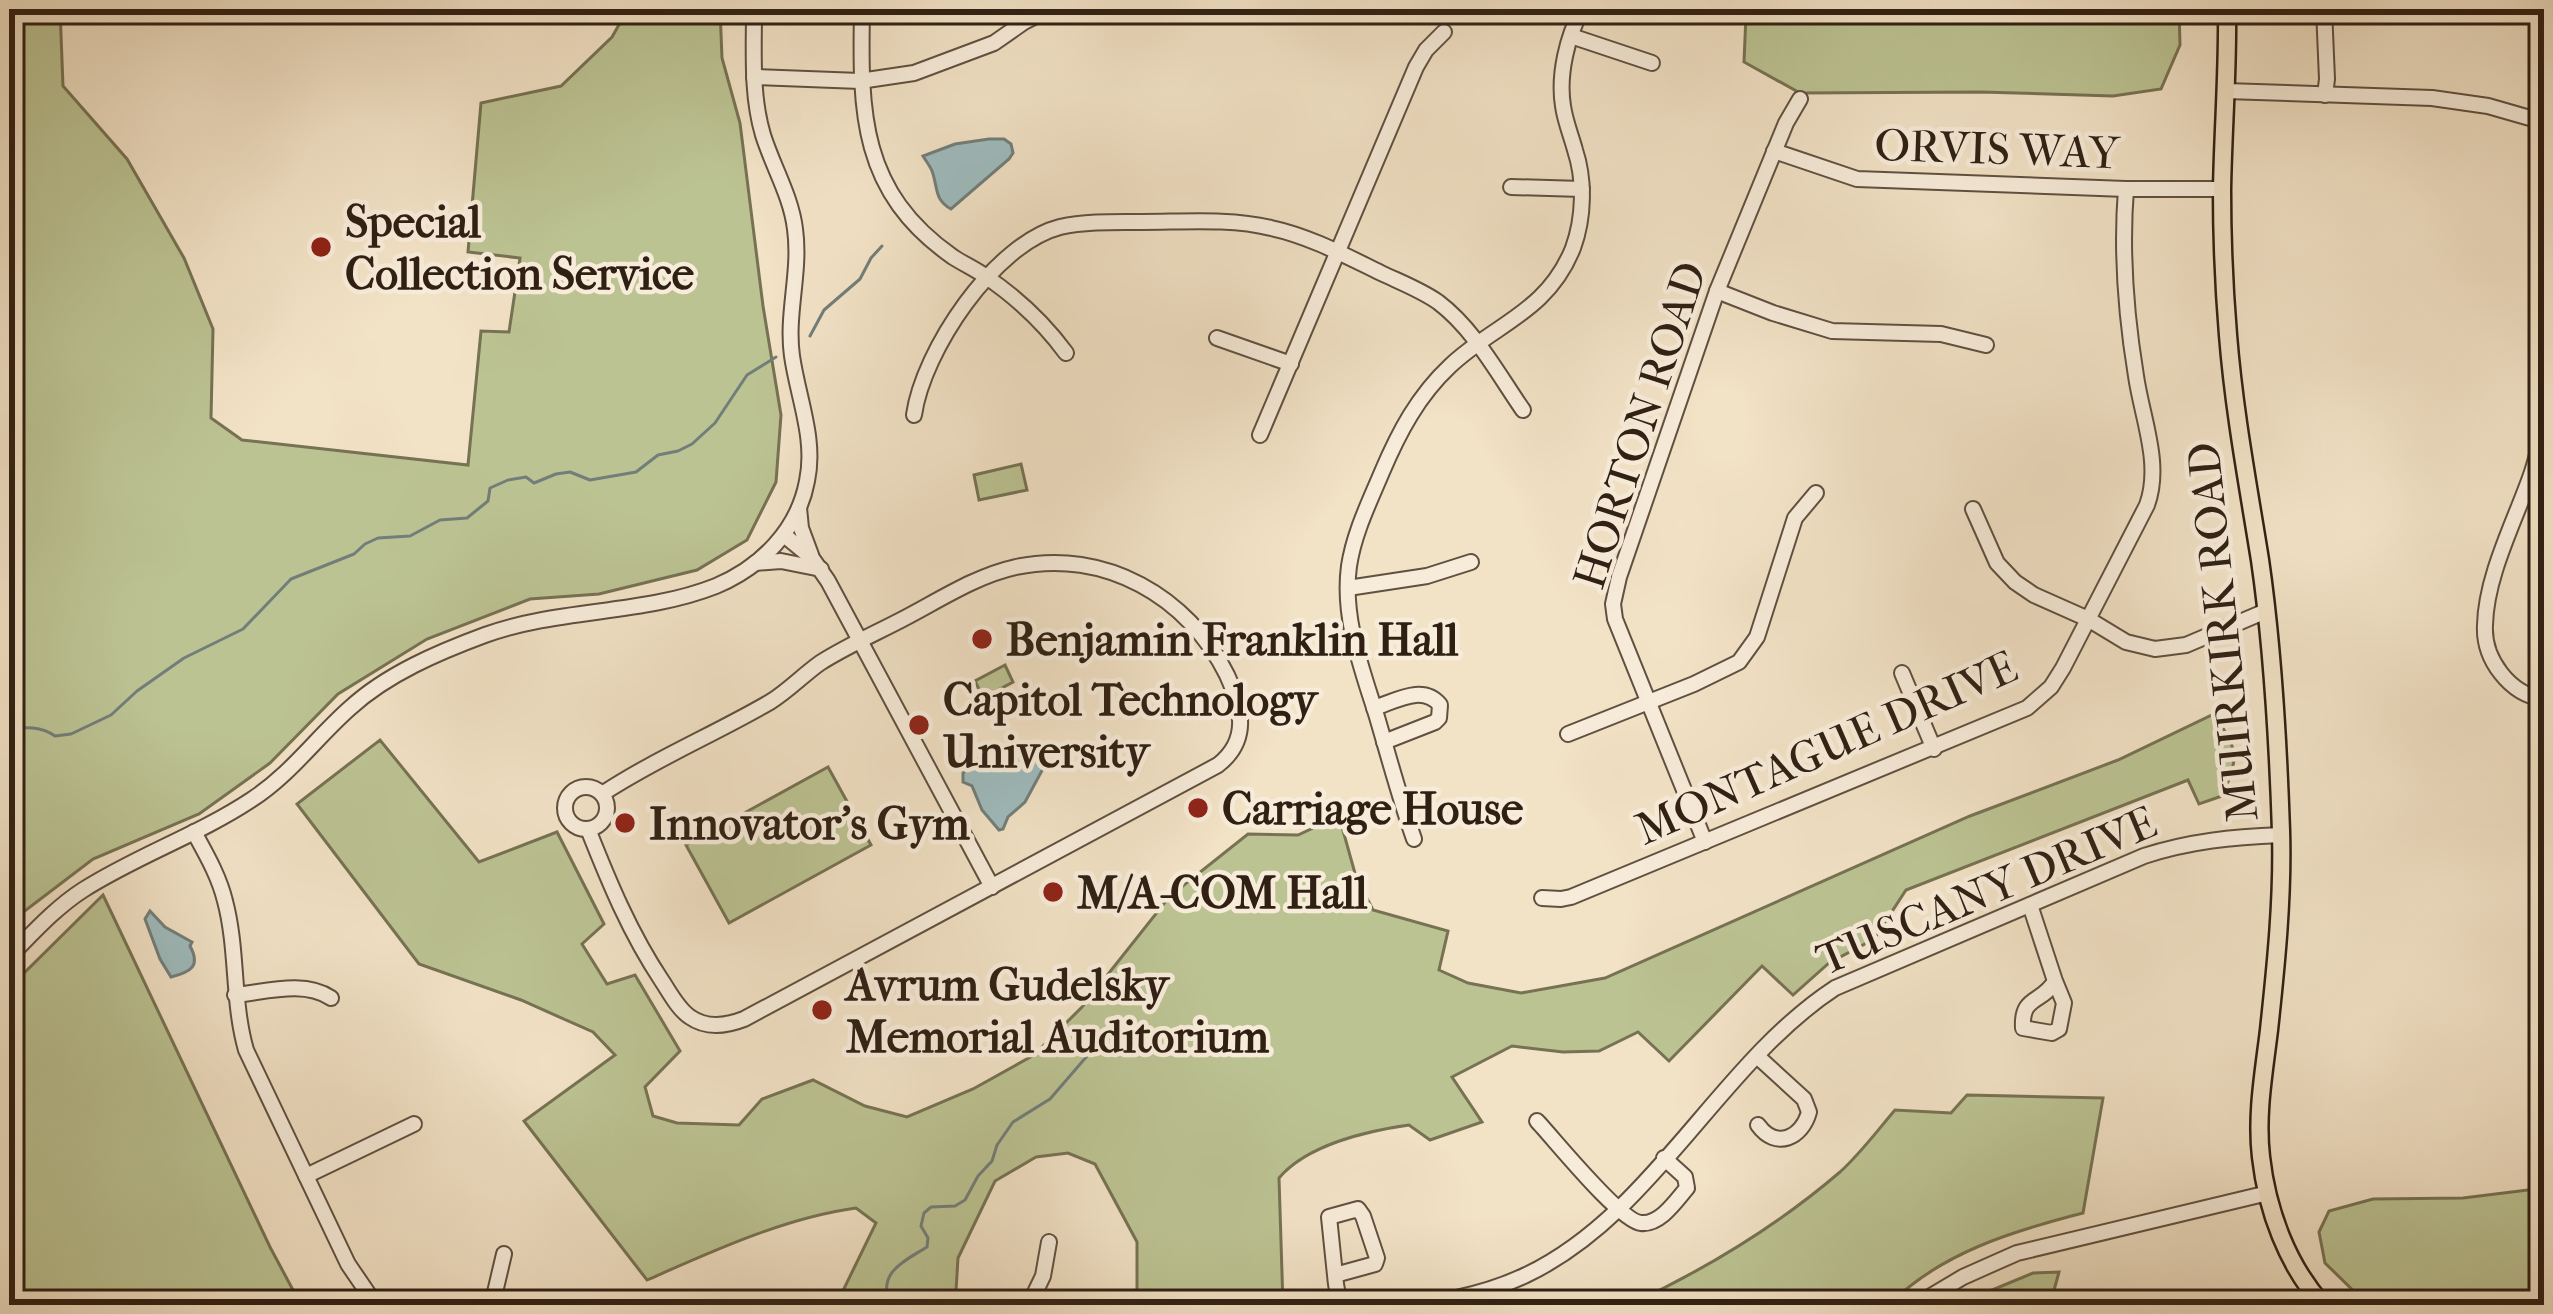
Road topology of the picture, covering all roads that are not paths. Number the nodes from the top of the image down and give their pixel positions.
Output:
1 (754, 9) edge
2 (862, 9) edge
3 (1050, 9) edge
4 (1582, 9) edge
5 (2227, 9) edge
6 (2324, 9) edge
7 (1021, 15) edge
8 (1444, 32) dead end
9 (1571, 36) junction
10 (1652, 63) dead end
11 (754, 77) junction
12 (860, 81) junction
13 (2226, 92) junction
14 (2325, 95) junction
15 (1800, 99) dead end
16 (2544, 122) edge
17 (1774, 151) junction
18 (1511, 187) dead end
19 (1582, 189) junction
20 (2126, 189) junction
21 (2222, 189) junction
22 (1336, 252) junction
23 (987, 278) junction
24 (1717, 290) junction
25 (1217, 338) dead end
26 (1477, 344) junction
27 (1986, 345) dead end
28 (1066, 353) dead end
29 (1292, 364) junction
30 (1523, 410) dead end
31 (914, 415) dead end
32 (2544, 427) edge
33 (1260, 435) dead end
34 (2539, 470) edge
35 (1816, 493) dead end
36 (799, 508) junction
37 (1973, 509) dead end
38 (784, 535) junction
39 (1471, 562) dead end
40 (755, 563) junction
41 (817, 564) junction
42 (1348, 588) junction
43 (2266, 611) junction
44 (2088, 620) junction
45 (860, 642) junction
46 (1902, 673) dead end
47 (2544, 699) edge
48 (1648, 704) junction
49 (1374, 708) junction
50 (1568, 734) dead end
51 (1384, 742) junction
52 (1934, 748) junction
53 (602, 794) junction
54 (588, 830) junction
55 (194, 832) junction
56 (2281, 835) junction
57 (1414, 839) dead end
58 (1705, 842) junction
59 (992, 887) junction
60 (1542, 898) dead end
61 (2030, 905) junction
62 (9, 957) edge
63 (2055, 982) dead end
64 (235, 995) junction
65 (331, 998) dead end
66 (1757, 1056) junction
67 (1537, 1121) dead end
68 (414, 1124) dead end
69 (1759, 1126) dead end
70 (1664, 1159) junction
71 (306, 1177) junction
72 (2268, 1193) junction
73 (1618, 1209) junction
74 (1049, 1243) dead end
75 (504, 1253) dead end
76 (1335, 1275) junction
77 (1402, 1304) edge
78 (376, 1305) edge
79 (492, 1305) edge
80 (1029, 1305) edge
81 (1344, 1305) edge
82 (1392, 1305) edge
83 (1916, 1305) edge
84 (2323, 1305) edge

1 - 11 street
2 - 12 street
3 - 7 street
4 - 9 street
5 - 13 main road, MUIRKIRK ROAD
6 - 14 street
7 - 12 street
8 - 22 street
9 - 10 street
9 - 19 street
11 - 12 street
11 - 36 street
12 - 23 street
13 - 14 street
13 - 21 main road, MUIRKIRK ROAD
14 - 16 street
15 - 17 street, HORTON ROAD
17 - 20 street, ORVIS WAY
17 - 24 street, HORTON ROAD
18 - 19 street
19 - 26 street
20 - 21 street, ORVIS WAY
20 - 44 street, MONTAGUE DRIVE
21 - 43 main road, MUIRKIRK ROAD
22 - 23 street
22 - 26 street
22 - 29 street
23 - 28 street
23 - 31 street
24 - 27 street
24 - 48 street, HORTON ROAD
25 - 29 street
26 - 30 street
26 - 42 street
29 - 33 street
32 - 34 street
34 - 47 street
35 - 48 street
36 - 38 street
36 - 41 street
37 - 44 street
38 - 40 street
38 - 41 street
39 - 42 street
40 - 41 street
40 - 55 street
41 - 45 street
42 - 49 street
43 - 44 street
43 - 56 main road, MUIRKIRK ROAD
44 - 52 street, MONTAGUE DRIVE
45 - 53 street
45 - 59 street
45 - 59 street
46 - 52 street
48 - 50 street
48 - 58 street, HORTON ROAD
49 - 51 street
49 - 51 street
51 - 57 street
52 - 58 street, MONTAGUE DRIVE
53 - 54 street
53 - 54 street
54 - 59 street
55 - 62 street
55 - 64 street
56 - 61 street, TUSCANY DRIVE
56 - 72 main road, MUIRKIRK ROAD
58 - 60 street, MONTAGUE DRIVE
61 - 63 street
61 - 66 street, TUSCANY DRIVE
64 - 65 street
64 - 71 street
66 - 69 street
66 - 70 street, TUSCANY DRIVE
67 - 73 street
68 - 71 street
70 - 73 street, TUSCANY DRIVE
70 - 73 street
71 - 78 street
72 - 83 street
72 - 84 main road, MUIRKIRK ROAD
73 - 77 street, TUSCANY DRIVE
74 - 80 street
75 - 79 street
76 - 76 street
76 - 81 street
77 - 82 street, TUSCANY DRIVE

